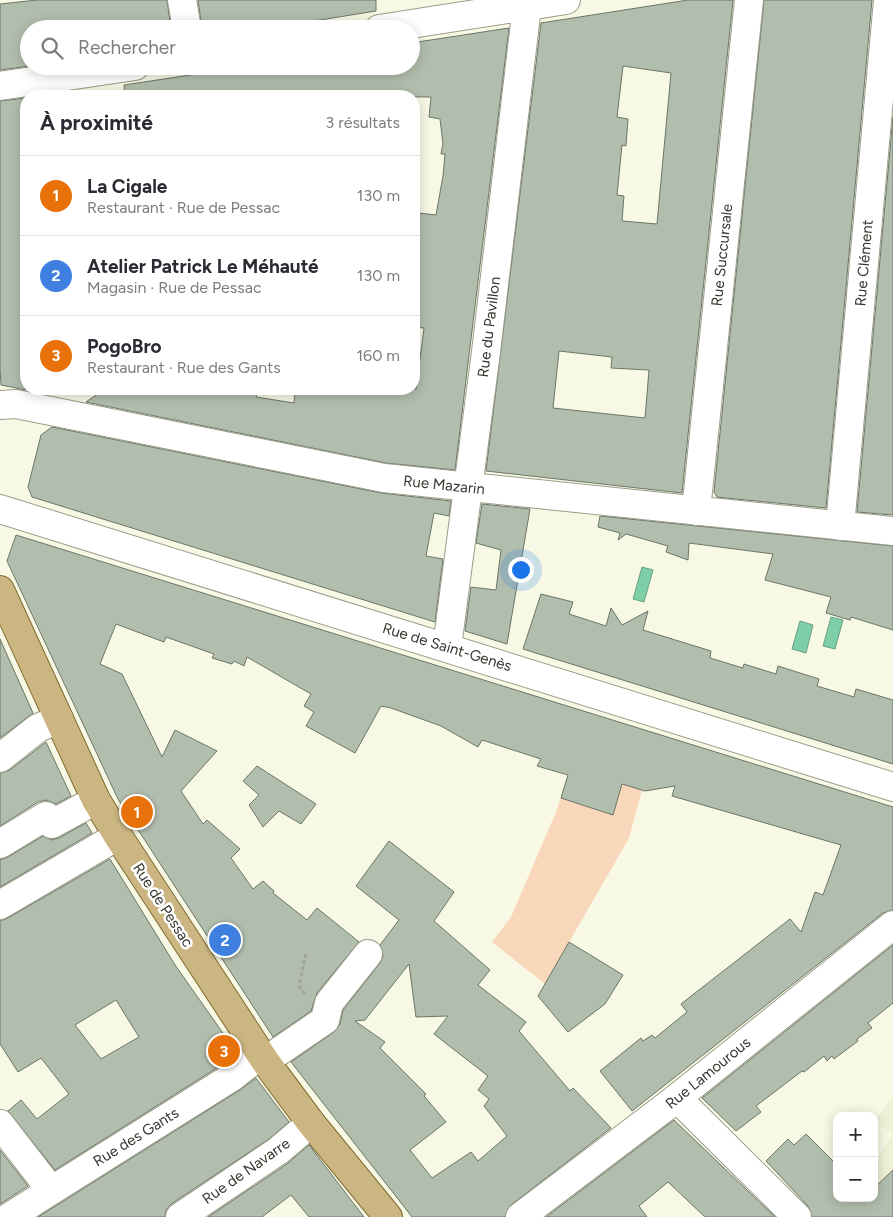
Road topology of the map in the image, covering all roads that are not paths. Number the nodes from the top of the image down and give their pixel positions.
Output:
1 (182, 0) edge
2 (566, 0) edge
3 (749, 0) edge
4 (888, 0) edge
5 (527, 6) junction
6 (461, 8) edge
7 (185, 20) edge
8 (414, 20) edge
9 (74, 75) edge
10 (0, 86) edge
11 (0, 405) edge
12 (468, 488) junction
13 (0, 509) edge
14 (696, 511) junction
15 (840, 526) junction
16 (893, 531) edge
17 (0, 590) edge
18 (447, 647) junction
19 (59, 719) junction
20 (0, 758) edge
21 (893, 787) edge
22 (96, 800) junction
23 (118, 836) junction
24 (0, 844) edge
25 (0, 905) edge
26 (893, 925) edge
27 (368, 954) dead end
28 (263, 1058) junction
29 (677, 1098) junction
30 (311, 1123) junction
31 (0, 1124) edge
32 (51, 1190) junction
33 (9, 1217) edge
34 (180, 1217) edge
35 (388, 1217) edge
36 (520, 1217) edge
37 (797, 1217) edge

1 - 7 street
2 - 5 street
3 - 14 street, Rue Succursale
4 - 15 street, Rue Clément
5 - 6 street
5 - 12 street, Rue du Pavillon
6 - 8 street
9 - 10 street
11 - 12 street, Rue Mazarin
12 - 14 street, Rue Mazarin
12 - 18 street, Rue du Pavillon
13 - 18 street, Rue de Saint-Genès
14 - 15 street, Rue Mazarin
15 - 16 street, Rue Mazarin
17 - 19 main road, Rue de Pessac
18 - 21 street, Rue de Saint-Genès
19 - 20 street
19 - 22 main road, Rue de Pessac
22 - 23 main road, Rue de Pessac
22 - 24 street
23 - 25 street
23 - 28 main road, Rue de Pessac
26 - 29 street, Rue Lamourous
27 - 28 street, Rue des Gants
28 - 30 main road, Rue de Pessac
28 - 32 street, Rue des Gants
29 - 36 street, Rue Lamourous
29 - 37 street
30 - 34 street, Rue de Navarre
30 - 35 main road, Rue de Pessac
31 - 32 street
32 - 33 street, Rue des Gants

